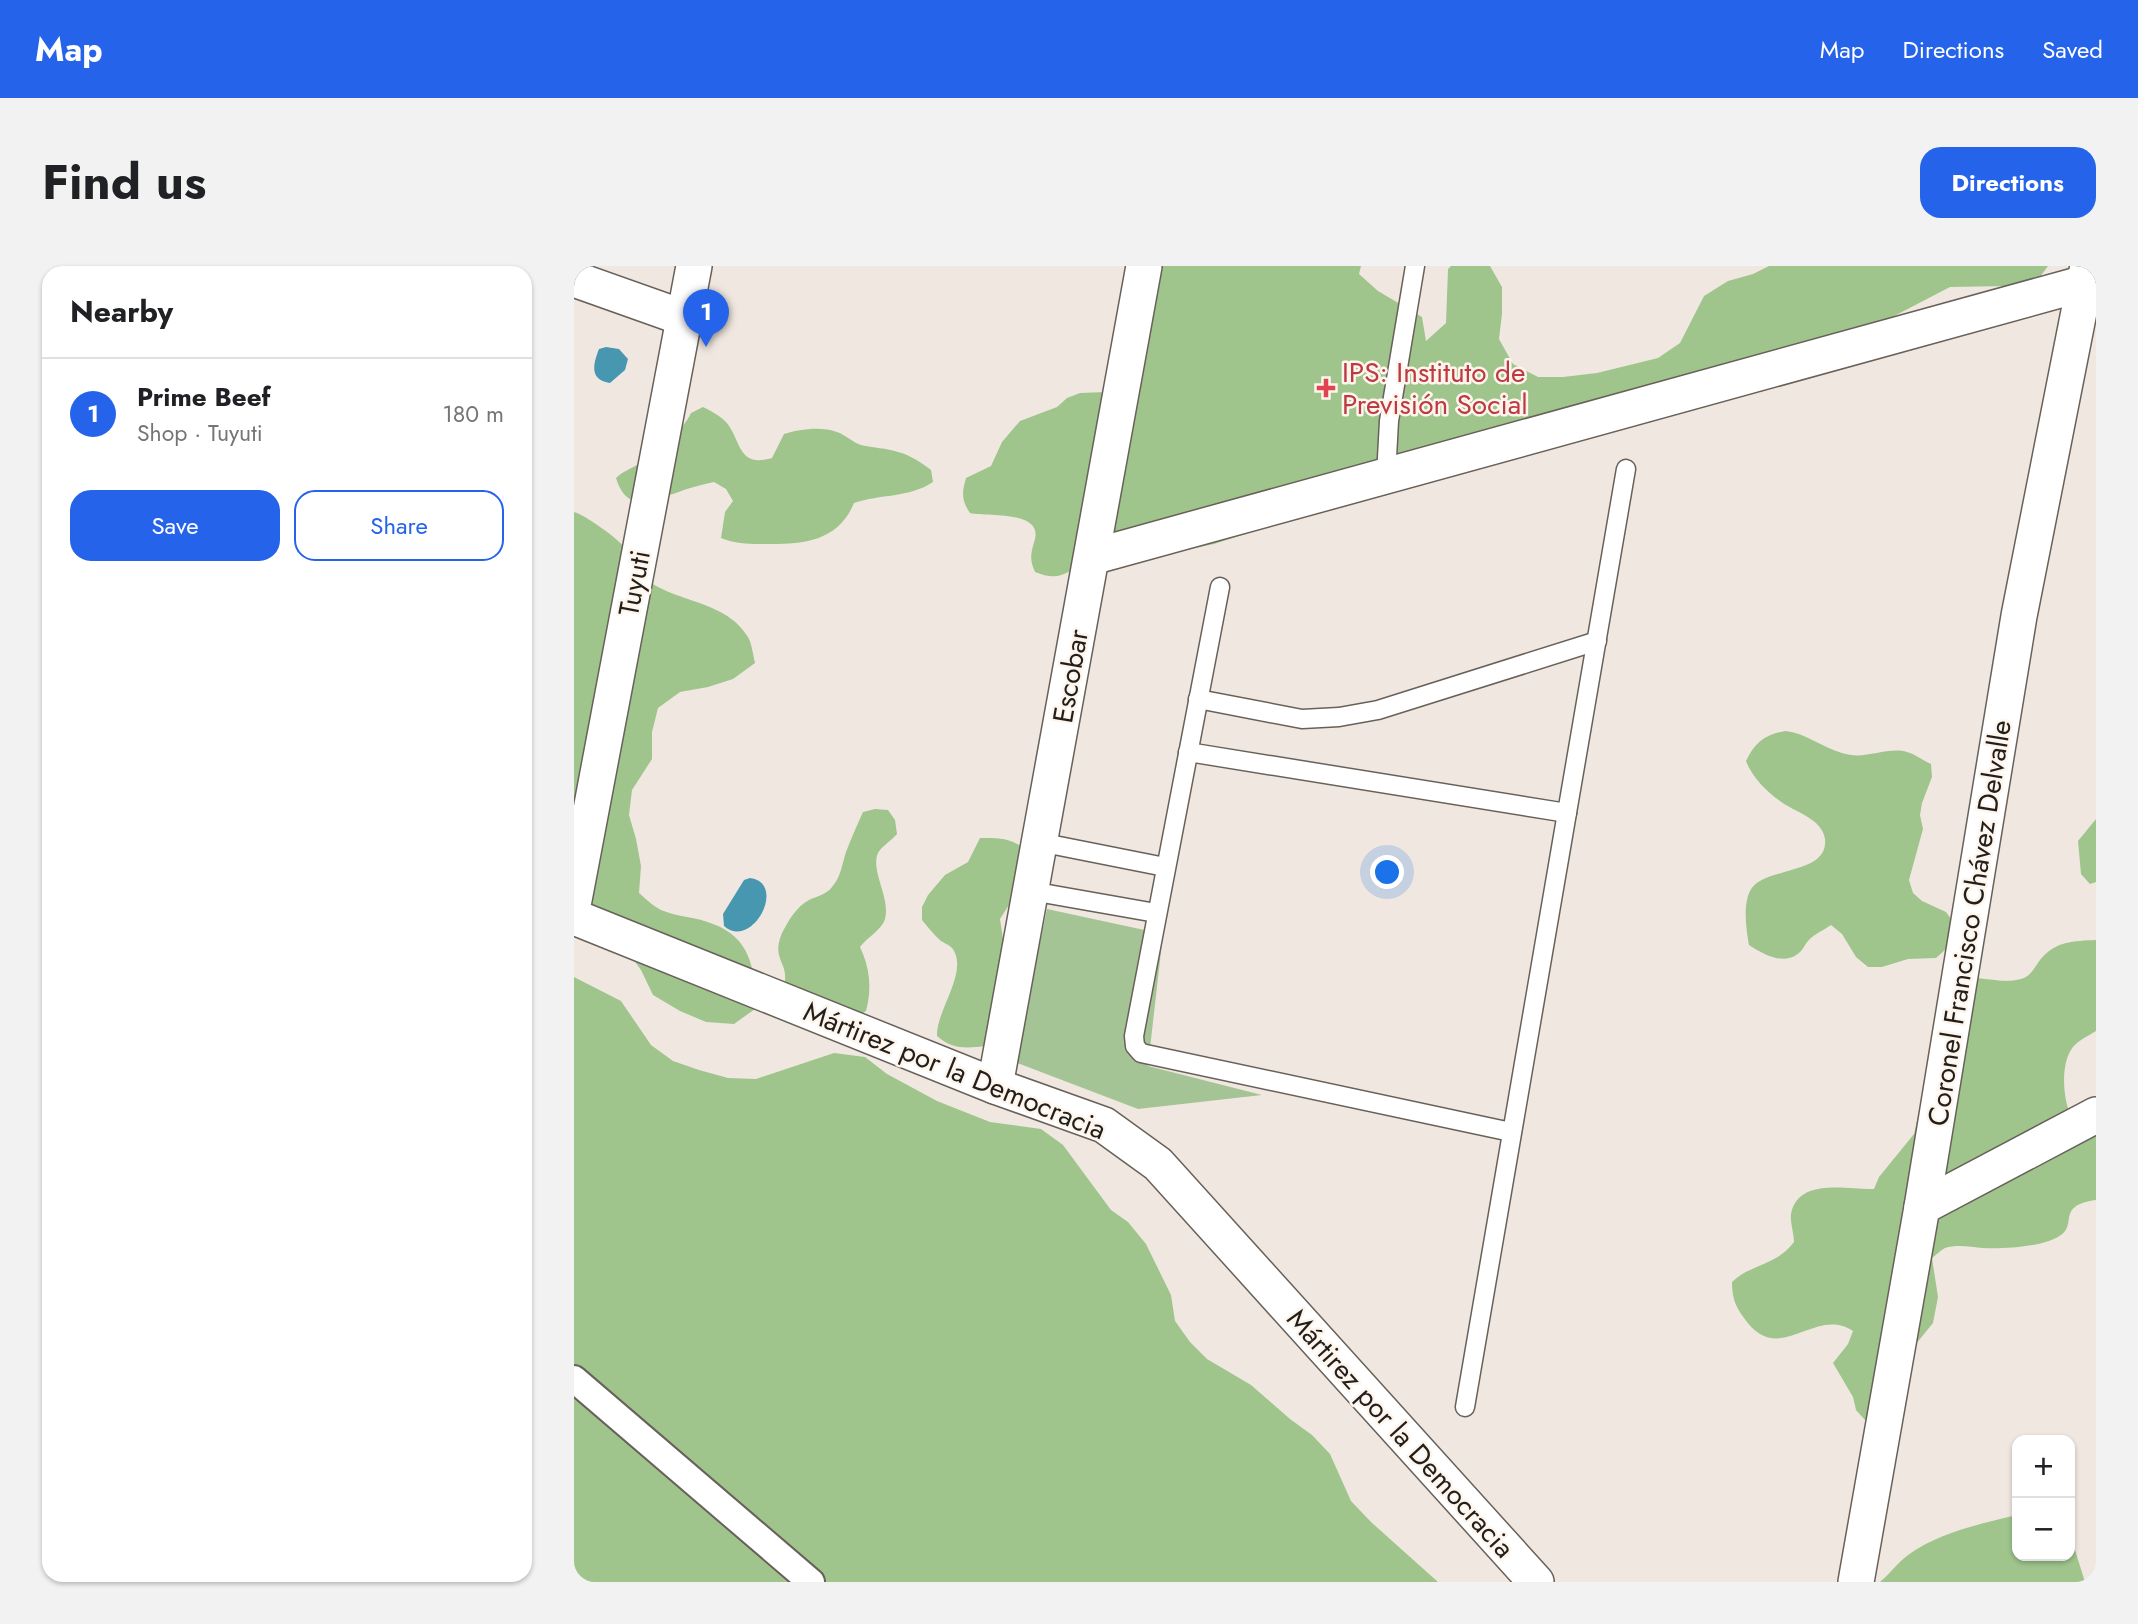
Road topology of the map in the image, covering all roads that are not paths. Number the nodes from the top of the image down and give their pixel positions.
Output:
1 (694, 266) edge
2 (1144, 266) edge
3 (1415, 266) edge
4 (2086, 275) edge
5 (574, 279) edge
6 (684, 318) junction
7 (1626, 469) dead end
8 (1386, 476) junction
9 (1092, 557) junction
10 (1220, 587) dead end
11 (1597, 641) junction
12 (1198, 699) junction
13 (1188, 752) junction
14 (1567, 813) junction
15 (1039, 842) junction
16 (1165, 867) junction
17 (1031, 891) junction
18 (574, 900) edge
19 (1156, 913) junction
20 (574, 916) edge
21 (995, 1086) junction
22 (2096, 1115) edge
23 (1511, 1132) junction
24 (1922, 1207) junction
25 (574, 1379) edge
26 (1465, 1407) dead end
27 (811, 1582) edge
28 (1536, 1582) edge
29 (1856, 1582) edge

1 - 6 street, Tuyuti
2 - 9 street, Escobar
3 - 8 lane
4 - 8 street
4 - 24 street, Coronel Francisco Chávez Delvalle
5 - 6 street
6 - 18 street, Tuyuti
7 - 11 lane
8 - 9 street
9 - 15 street, Escobar
10 - 12 lane
11 - 12 lane
11 - 14 lane
12 - 13 lane
13 - 14 lane
13 - 16 lane
14 - 23 lane
15 - 16 lane
15 - 17 street, Escobar
16 - 19 lane
17 - 19 lane
17 - 21 street, Escobar
19 - 23 lane
20 - 21 street, Mártirez por la Democracia
21 - 28 street, Mártirez por la Democracia
22 - 24 street
23 - 26 lane
24 - 29 street, Coronel Francisco Chávez Delvalle
25 - 27 street

